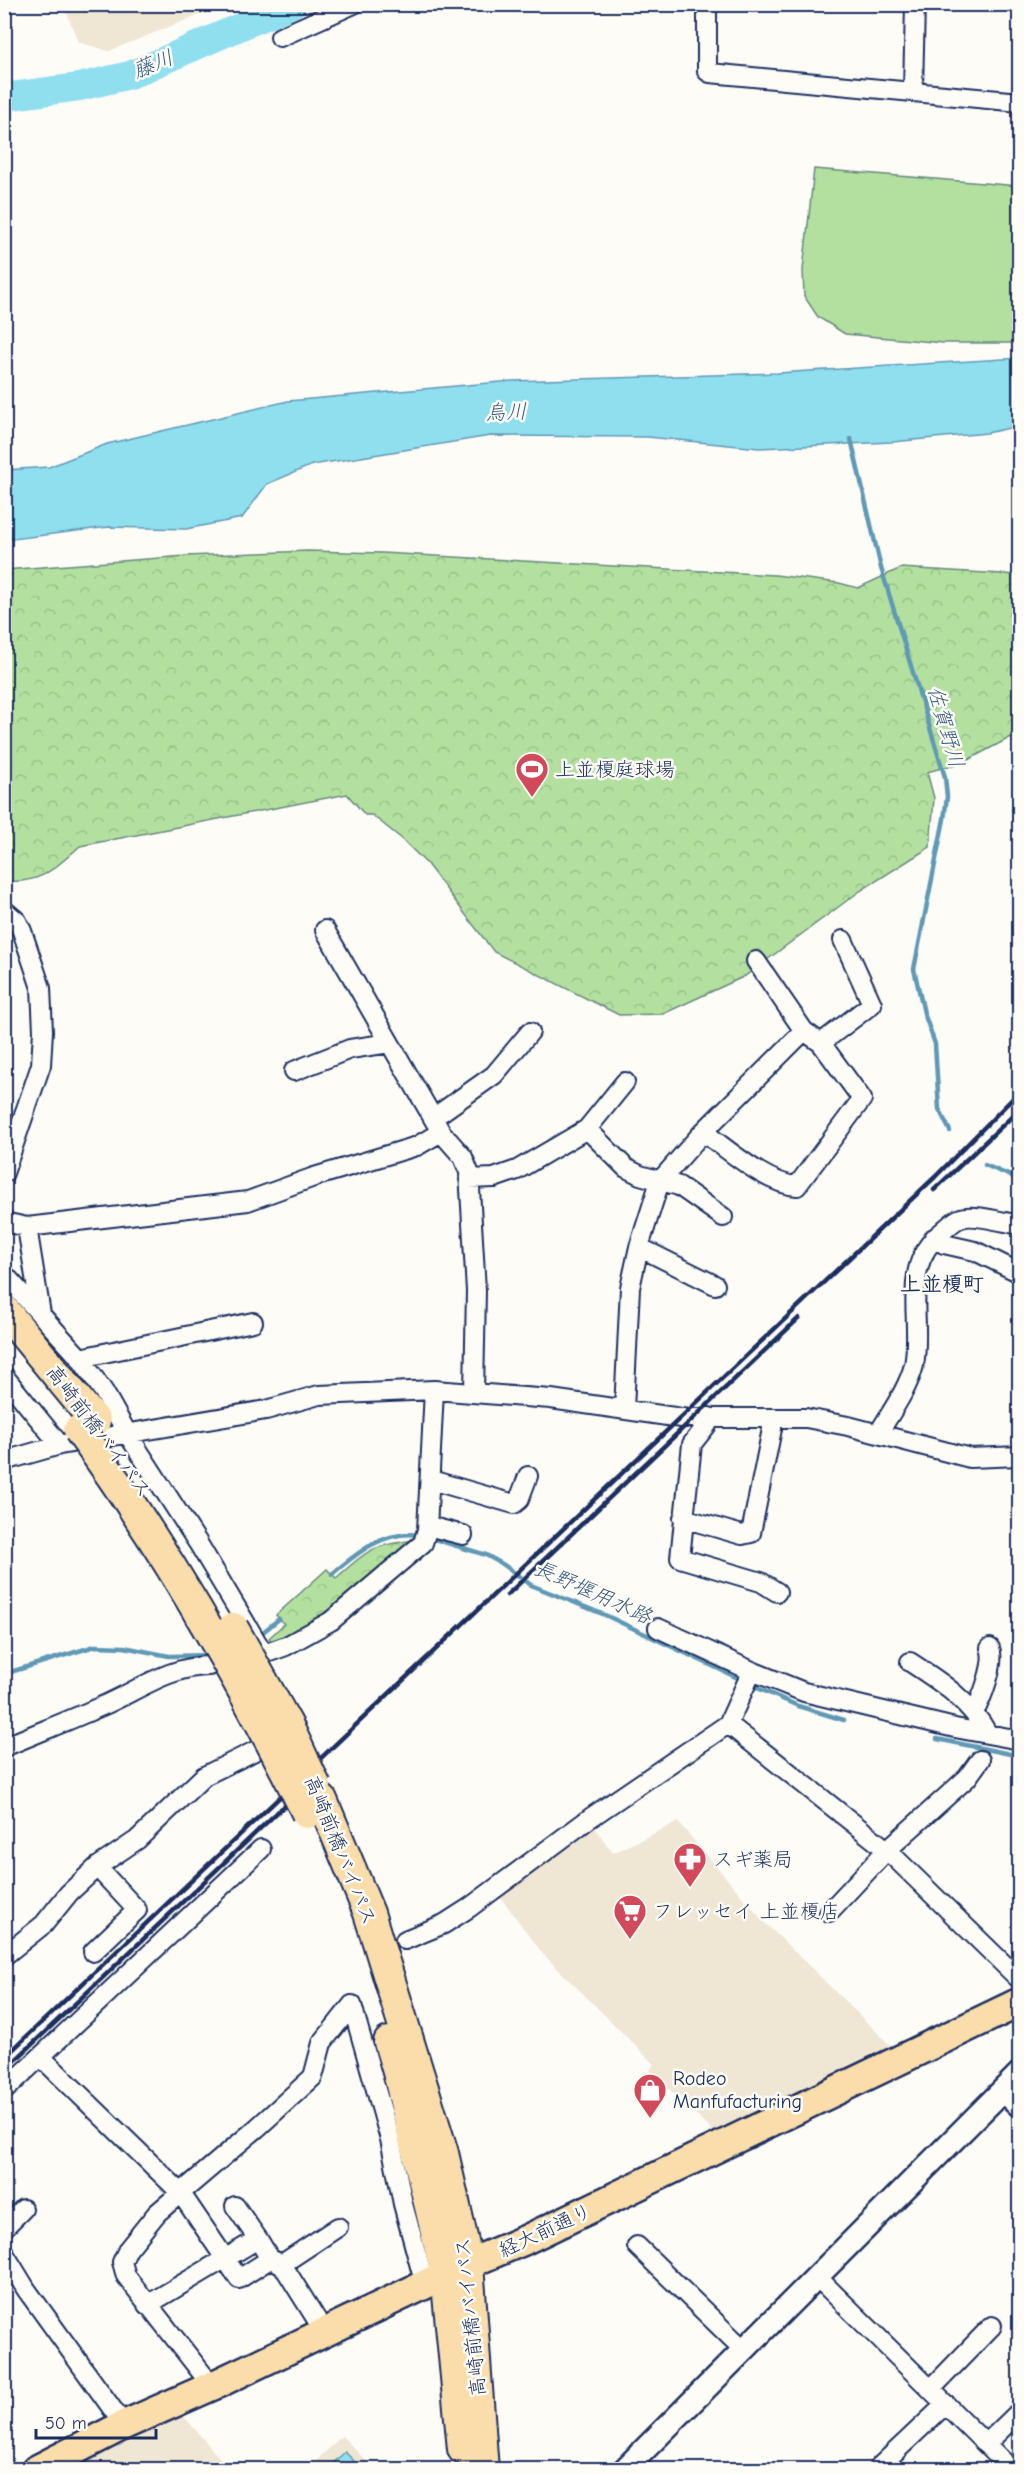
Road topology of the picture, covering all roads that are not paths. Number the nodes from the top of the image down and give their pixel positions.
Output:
1 (354, 4) edge
2 (707, 4) edge
3 (915, 4) edge
4 (280, 37) dead end
5 (913, 91) junction
6 (1020, 102) edge
7 (4, 910) edge
8 (325, 930) dead end
9 (843, 940) dead end
10 (756, 961) dead end
11 (804, 1030) junction
12 (530, 1032) dead end
13 (390, 1043) junction
14 (821, 1043) junction
15 (294, 1071) dead end
16 (625, 1082) dead end
17 (437, 1125) junction
18 (587, 1129) junction
19 (703, 1132) junction
20 (4, 1173) edge
21 (469, 1179) junction
22 (660, 1181) junction
23 (723, 1217) dead end
24 (4, 1222) edge
25 (1020, 1225) edge
26 (27, 1227) junction
27 (934, 1238) junction
28 (639, 1247) junction
29 (1020, 1273) edge
30 (4, 1274) edge
31 (715, 1285) dead end
32 (4, 1310) edge
33 (41, 1314) junction
34 (253, 1322) dead end
35 (4, 1340) edge
36 (80, 1358) junction
37 (4, 1376) edge
38 (434, 1390) junction
39 (474, 1392) junction
40 (624, 1409) junction
41 (709, 1417) junction
42 (772, 1418) junction
43 (78, 1432) junction
44 (127, 1432) junction
45 (878, 1434) junction
46 (1020, 1456) edge
47 (4, 1461) edge
48 (528, 1476) dead end
49 (431, 1480) junction
50 (683, 1518) junction
51 (426, 1533) junction
52 (463, 1535) dead end
53 (777, 1592) dead end
54 (658, 1628) dead end
55 (990, 1648) dead end
56 (262, 1651) junction
57 (910, 1662) dead end
58 (208, 1666) dead end
59 (749, 1679) junction
60 (974, 1712) junction
61 (728, 1724) junction
62 (988, 1734) junction
63 (1020, 1740) edge
64 (4, 1747) edge
65 (980, 1760) dead end
66 (261, 1849) dead end
67 (887, 1850) junction
68 (97, 1867) junction
69 (829, 1912) dead end
70 (405, 1940) dead end
71 (6, 1951) edge
72 (93, 1952) dead end
73 (1020, 1980) edge
74 (1020, 2002) edge
75 (41, 2056) junction
76 (1020, 2073) edge
77 (1003, 2090) junction
78 (4, 2091) edge
79 (1020, 2106) edge
80 (180, 2192) junction
81 (235, 2206) dead end
82 (23, 2209) dead end
83 (338, 2227) dead end
84 (4, 2228) edge
85 (258, 2239) junction
86 (637, 2246) dead end
87 (4, 2253) edge
88 (223, 2259) junction
89 (276, 2262) junction
90 (446, 2274) junction
91 (817, 2277) junction
92 (147, 2305) junction
93 (992, 2326) dead end
94 (325, 2333) junction
95 (744, 2350) junction
96 (212, 2386) junction
97 (931, 2389) junction
98 (946, 2404) junction
99 (1020, 2411) edge
100 (124, 2424) junction
101 (986, 2444) junction
102 (634, 2466) edge
103 (879, 2467) dead end
104 (36, 2469) edge
105 (464, 2469) edge
106 (483, 2469) edge
107 (1012, 2469) edge

1 - 4 street
2 - 5 street
3 - 5 street
5 - 6 street
7 - 20 street
8 - 13 street
9 - 14 street
10 - 11 street
11 - 14 street
11 - 19 street
12 - 17 street
13 - 15 street
13 - 17 street
14 - 19 street
16 - 18 street
17 - 21 street
17 - 26 street
18 - 21 street
18 - 22 street
19 - 22 street
21 - 39 street
22 - 23 street
22 - 28 street
24 - 26 street
25 - 27 street
26 - 33 street
27 - 29 street
27 - 45 street
28 - 31 street
28 - 40 street
30 - 33 street
32 - 43 highway, 高崎前橋バイパス
33 - 36 street
34 - 36 street
35 - 43 highway, 高崎前橋バイパス
36 - 44 street
37 - 43 street
38 - 39 street
38 - 44 street
38 - 49 street
39 - 40 street
40 - 41 street
41 - 42 street
41 - 50 street
42 - 45 street
42 - 50 street
43 - 44 street
43 - 47 street
43 - 90 highway, 高崎前橋バイパス, bridge
44 - 56 street
45 - 46 street
48 - 49 street
49 - 51 street
50 - 53 street
51 - 52 street
51 - 56 street
54 - 59 street
55 - 60 street
56 - 68 street
57 - 60 street
58 - 64 street
59 - 61 street
59 - 62 street
60 - 62 street
61 - 67 street
61 - 70 street
62 - 63 street
65 - 67 street
66 - 75 street
67 - 69 street
67 - 73 street
68 - 71 street
68 - 72 street
74 - 90 main road, 経大前通り
75 - 78 street
75 - 80 street
76 - 77 street
77 - 79 street
77 - 91 street
80 - 88 street
80 - 90 street
80 - 92 street
81 - 85 street
82 - 84 street
83 - 89 street
85 - 88 street
85 - 89 street
86 - 95 street
87 - 100 street
88 - 89 street
88 - 92 street
89 - 94 street
90 - 94 main road, 経大前通り
90 - 105 highway, 高崎前橋バイパス
90 - 106 highway, 高崎前橋バイパス
91 - 95 street
91 - 97 street
92 - 96 street
93 - 97 street
94 - 96 main road, 経大前通り
95 - 102 street
96 - 100 main road, 経大前通り
97 - 98 street
98 - 101 street
98 - 103 street
99 - 101 street
100 - 104 main road, 経大前通り
101 - 107 street

